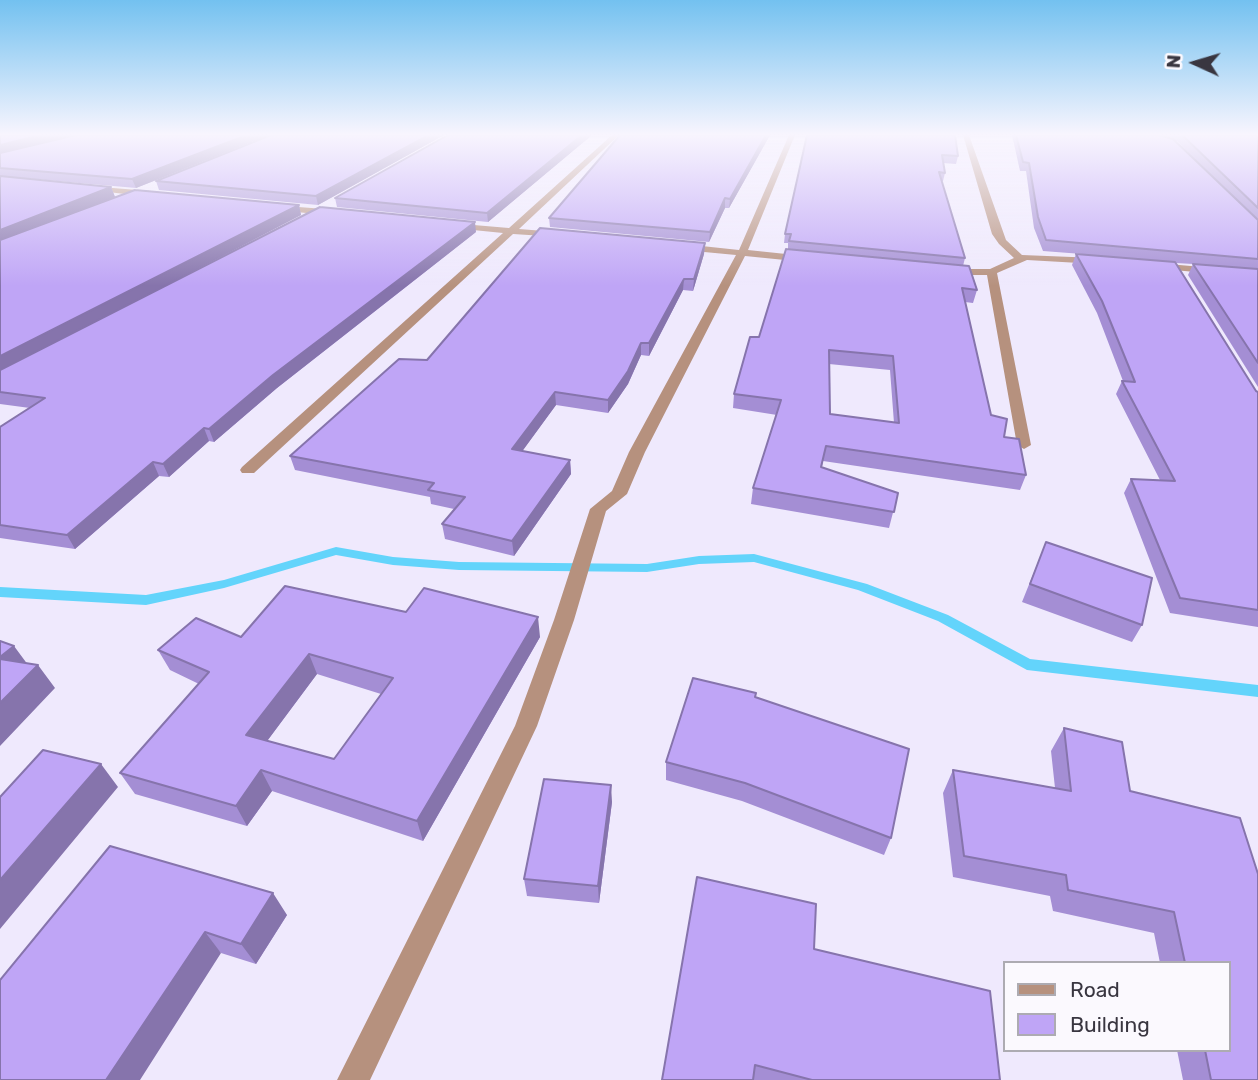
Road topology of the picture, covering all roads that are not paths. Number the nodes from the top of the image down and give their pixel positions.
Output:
1 (155, 185) edge
2 (560, 185) edge
3 (771, 185) edge
4 (982, 185) edge
5 (82, 188) edge
6 (137, 193) junction
7 (163, 196) edge
8 (112, 203) edge
9 (332, 204) edge
10 (268, 206) edge
11 (320, 211) junction
12 (348, 214) edge
13 (295, 224) edge
14 (443, 224) edge
15 (510, 231) junction
16 (565, 236) edge
17 (674, 246) edge
18 (742, 253) junction
19 (1020, 258) junction
20 (811, 259) edge
21 (1107, 262) edge
22 (1149, 265) edge
23 (1176, 268) junction
24 (934, 270) edge
25 (992, 272) junction
26 (1258, 275) edge
27 (1183, 280) edge
28 (1024, 445) dead end
29 (248, 470) dead end
30 (353, 1080) edge

1 - 6 street
2 - 15 street
3 - 18 street
4 - 19 street
5 - 6 street
6 - 7 street
6 - 8 street
9 - 11 street
10 - 11 street
11 - 12 street
11 - 13 street
14 - 15 street
15 - 16 street
15 - 29 street
17 - 18 street
18 - 20 street
18 - 30 street
19 - 21 street
19 - 25 street
22 - 23 street
23 - 26 street
23 - 27 street
24 - 25 street
25 - 28 street

